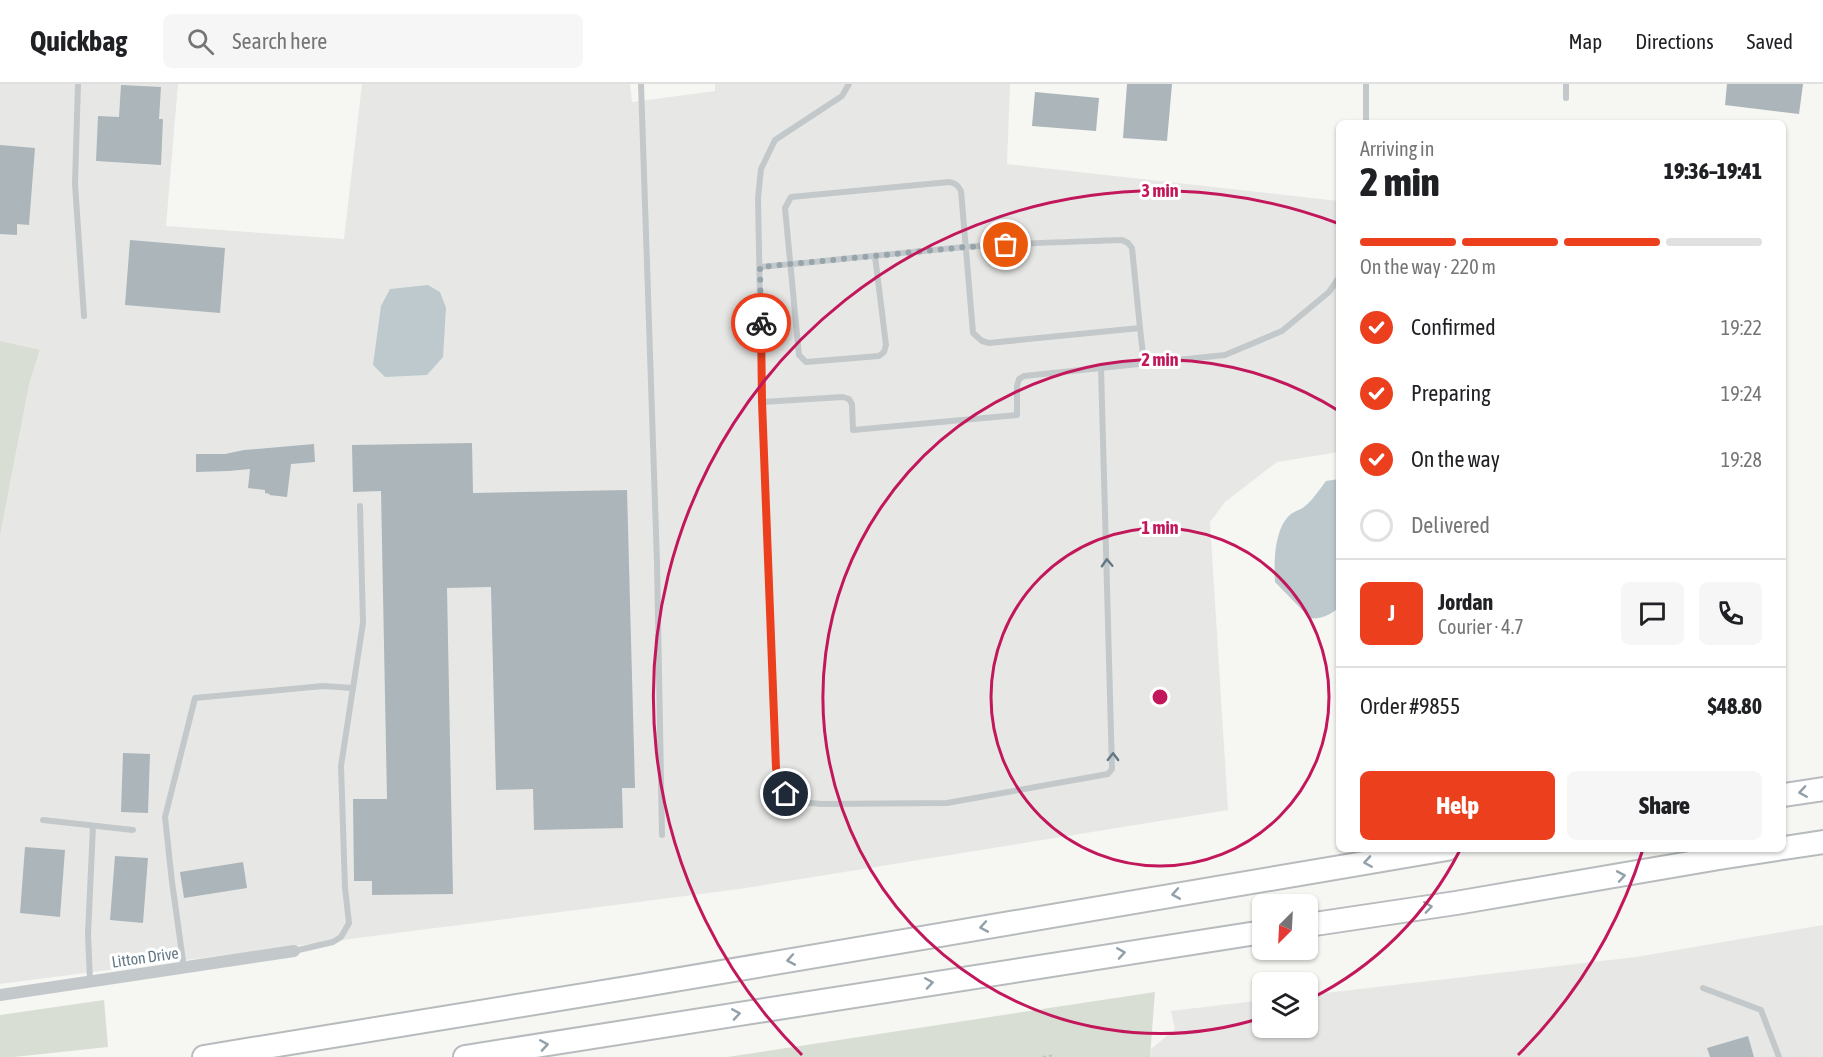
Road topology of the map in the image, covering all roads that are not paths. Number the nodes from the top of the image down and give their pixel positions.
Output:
1 (78, 84) edge
2 (641, 84) edge
3 (849, 84) edge
4 (1366, 84) edge
5 (1566, 84) edge
6 (1566, 98) dead end
7 (1366, 120) edge
8 (966, 247) junction
9 (874, 256) junction
10 (790, 264) junction
11 (760, 267) junction
12 (1336, 282) edge
13 (84, 316) dead end
14 (1140, 328) junction
15 (1144, 363) junction
16 (1101, 368) junction
17 (762, 402) junction
18 (360, 506) dead end
19 (353, 688) junction
20 (1823, 789) edge
21 (1786, 795) edge
22 (43, 820) dead end
23 (93, 826) junction
24 (134, 830) dead end
25 (662, 836) dead end
26 (1823, 842) edge
27 (1786, 848) edge
28 (1429, 852) edge
29 (1760, 852) edge
30 (1318, 924) edge
31 (1252, 934) edge
32 (294, 951) joint
33 (184, 968) junction
34 (90, 981) junction
35 (1703, 988) dead end
36 (0, 996) edge
37 (204, 1057) edge
38 (465, 1057) edge
39 (1779, 1057) edge

1 - 13 lane
2 - 25 lane
3 - 11 lane
4 - 7 lane
5 - 6 lane
8 - 9 lane
8 - 10 lane
8 - 14 lane
8 - 14 lane
9 - 10 lane
9 - 10 lane
10 - 11 lane
11 - 17 lane
12 - 15 lane
14 - 15 lane
15 - 16 lane
16 - 17 lane
17 -> 16 lane
18 - 19 lane
19 - 32 lane
19 - 33 lane
20 -> 21 highway
22 - 23 lane
23 - 24 lane
23 - 34 lane
26 - 27 highway
28 -> 37 highway
30 -> 29 highway
38 -> 31 highway
32 - 33 street, Litton Drive
33 - 34 street, Litton Drive
34 - 36 street, Litton Drive
35 - 39 lane

